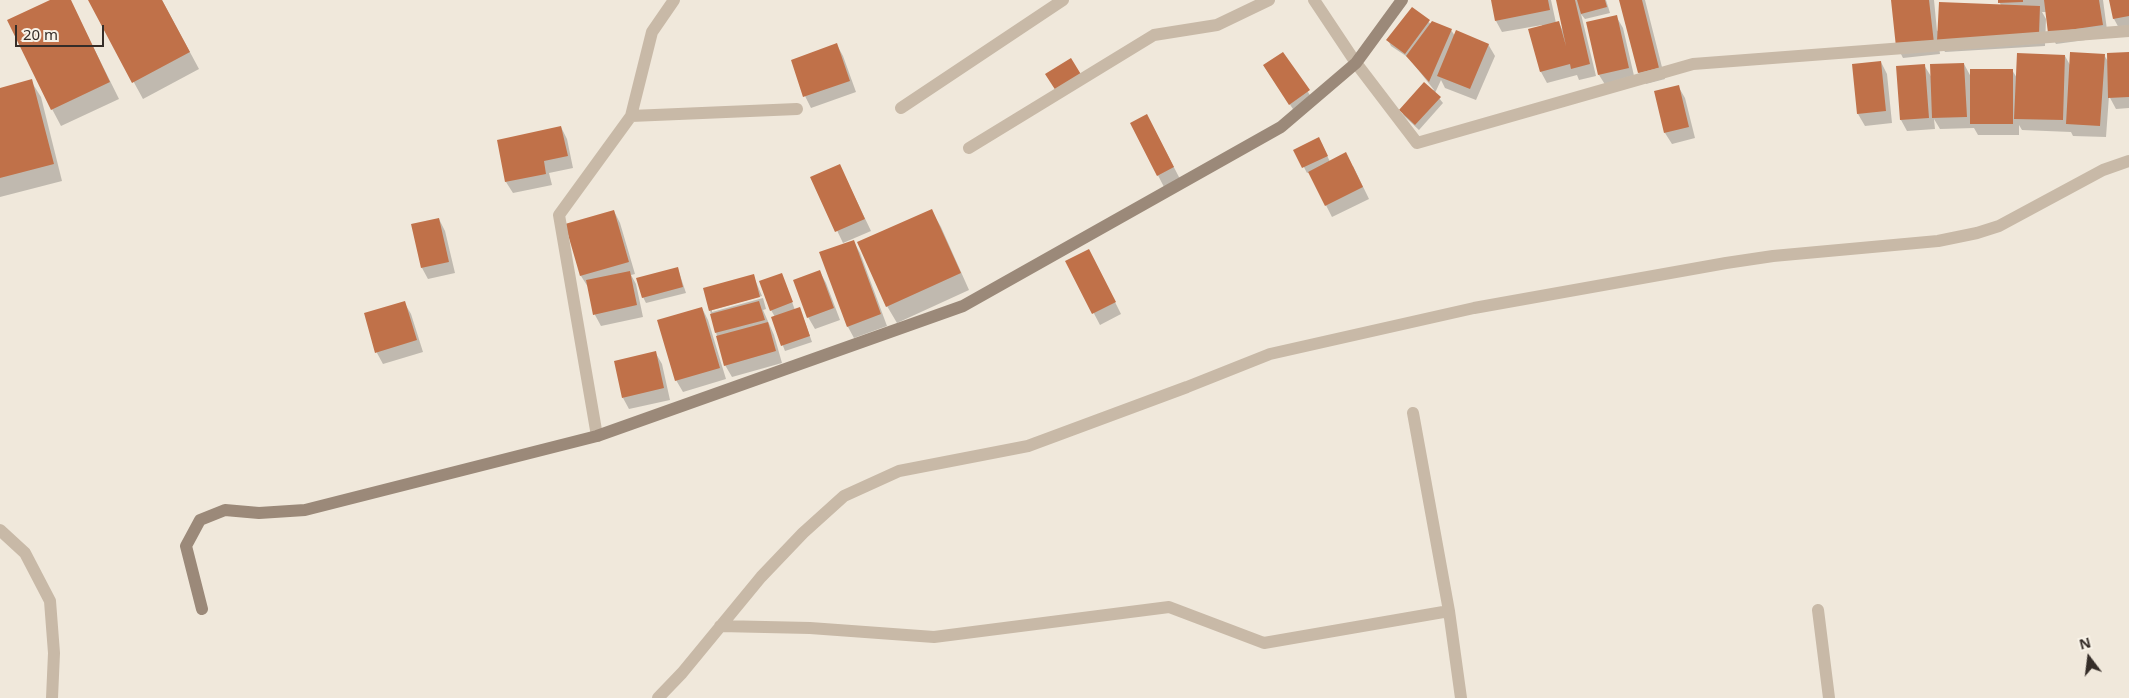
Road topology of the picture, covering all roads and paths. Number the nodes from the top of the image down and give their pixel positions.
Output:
1 (674, 0) edge
2 (1063, 0) edge
3 (1268, 0) edge
4 (1314, 0) edge
5 (1402, 0) edge
6 (2129, 31) edge
7 (1356, 63) junction
8 (901, 108) dead end
9 (797, 109) dead end
10 (631, 116) junction
11 (969, 148) dead end
12 (2129, 160) edge
13 (1413, 413) dead end
14 (597, 436) junction
15 (0, 530) edge
16 (202, 609) dead end
17 (1818, 610) dead end
18 (1449, 611) junction
19 (720, 626) junction
20 (52, 698) edge
21 (658, 698) edge
22 (1460, 698) edge
23 (1829, 698) edge

1 - 10 street
2 - 8 street
3 - 11 street
4 - 7 street
5 - 7 street
6 - 7 street
7 - 14 street
9 - 10 street
10 - 14 street
12 - 19 street
13 - 18 street
14 - 16 street
15 - 20 street
17 - 23 street
18 - 19 street
18 - 22 street
19 - 21 street

